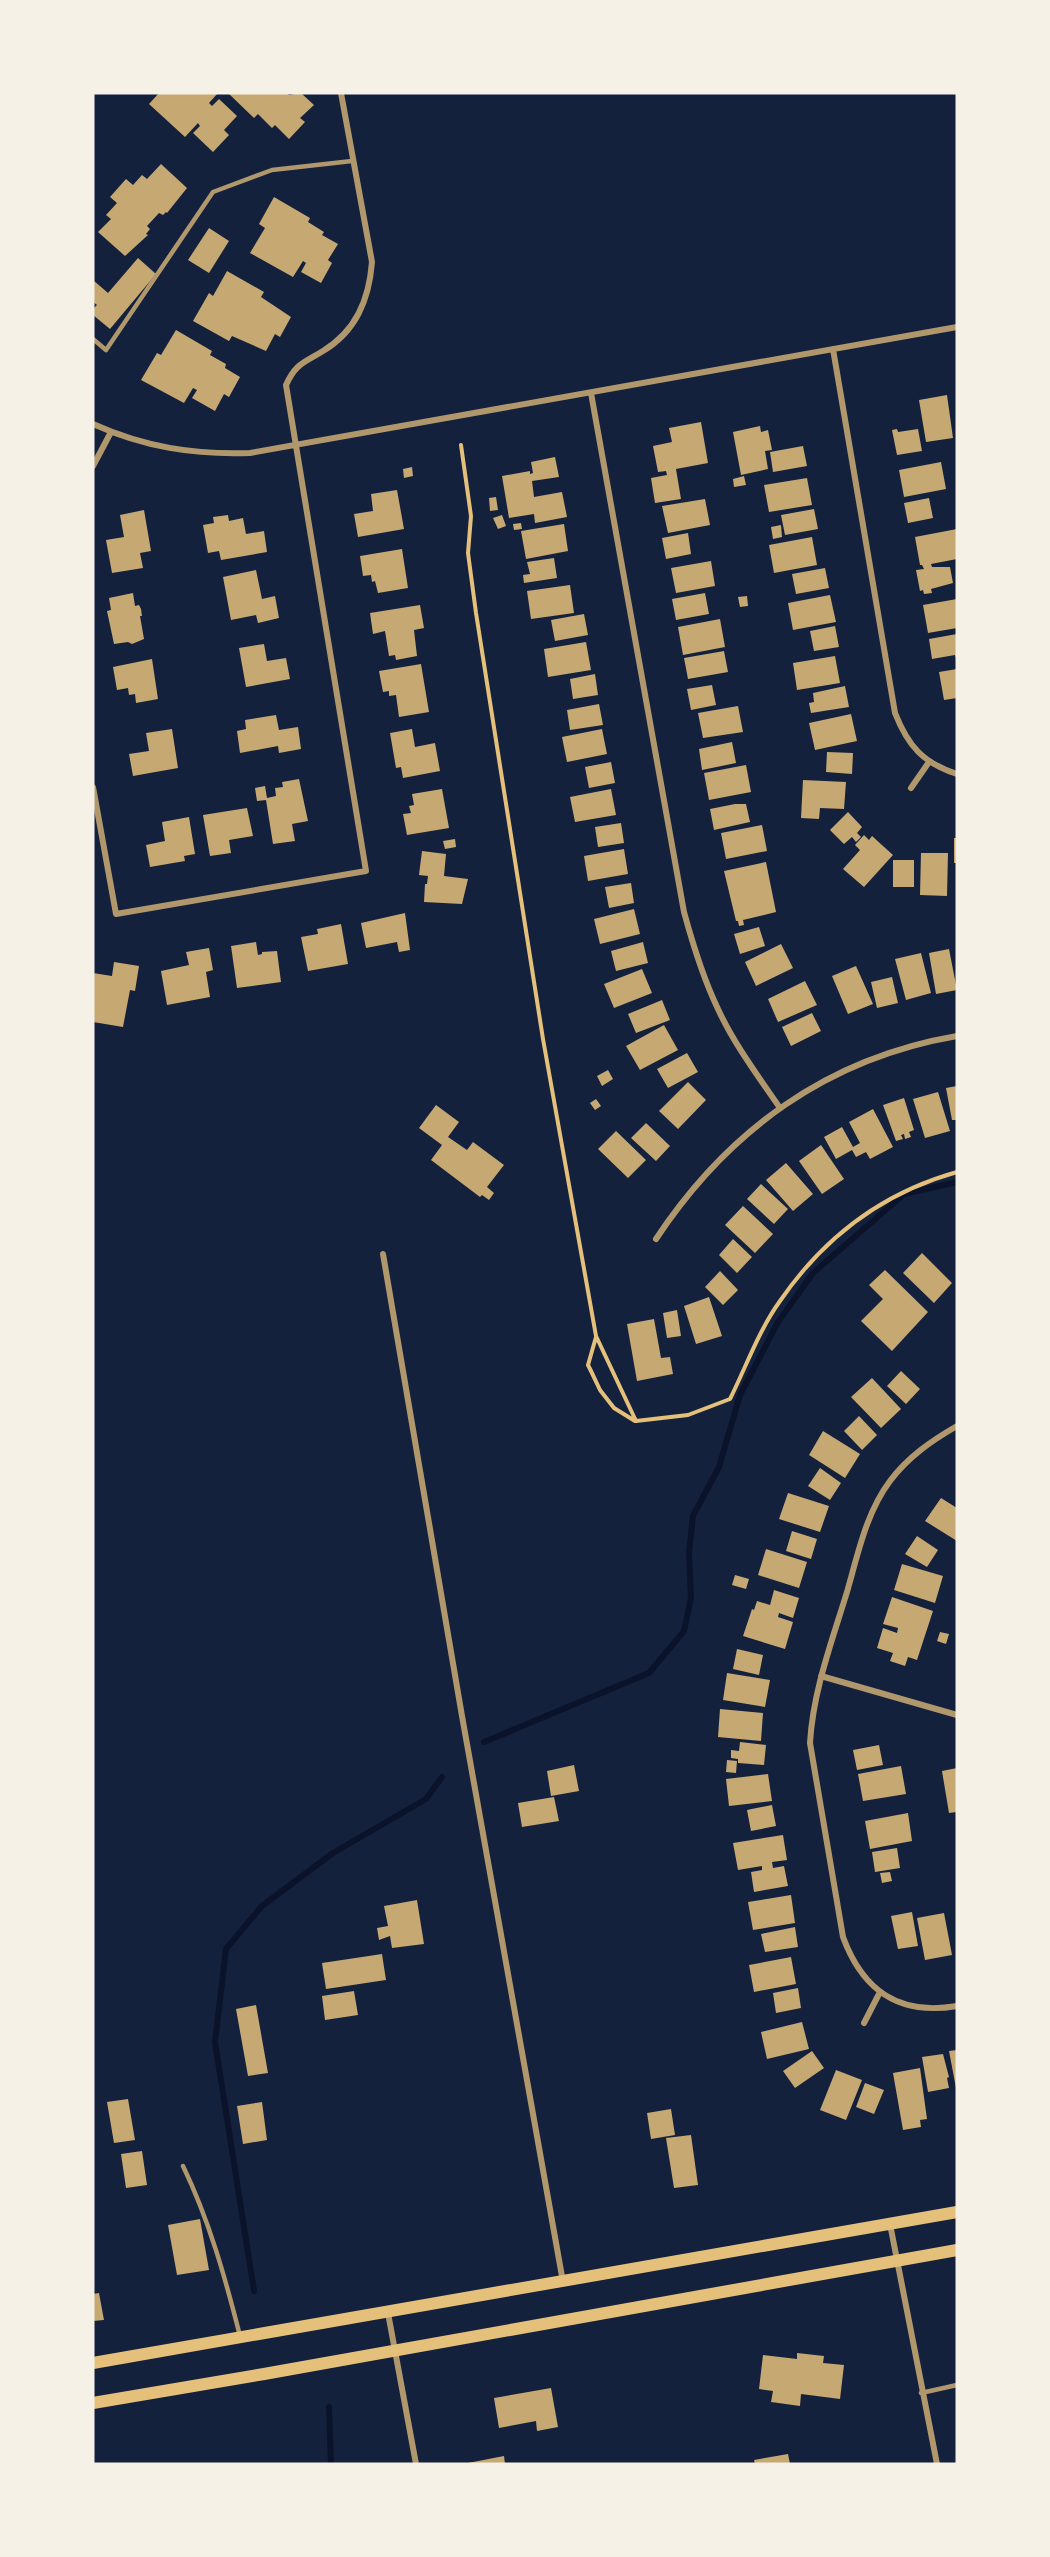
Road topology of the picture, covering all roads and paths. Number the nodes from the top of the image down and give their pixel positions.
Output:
1 (341, 93) edge
2 (352, 161) junction
3 (957, 327) edge
4 (93, 339) edge
5 (832, 349) junction
6 (591, 393) junction
7 (93, 424) edge
8 (111, 432) junction
9 (296, 444) junction
10 (461, 445) dead end
11 (93, 466) edge
12 (929, 762) junction
13 (957, 774) edge
14 (93, 787) edge
15 (911, 789) dead end
16 (957, 1036) edge
17 (780, 1108) junction
18 (957, 1172) edge
19 (656, 1239) dead end
20 (383, 1254) dead end
21 (596, 1336) junction
22 (636, 1421) junction
23 (957, 1426) edge
24 (821, 1676) junction
25 (957, 1715) edge
26 (880, 1992) junction
27 (957, 2006) edge
28 (864, 2023) dead end
29 (183, 2166) dead end
30 (957, 2212) edge
31 (890, 2224) junction
32 (957, 2250) edge
33 (897, 2260) junction
34 (563, 2282) junction
35 (388, 2313) junction
36 (241, 2338) junction
37 (394, 2350) junction
38 (93, 2363) edge
39 (957, 2385) edge
40 (921, 2393) junction
41 (93, 2403) edge
42 (416, 2464) edge
43 (937, 2464) edge

1 - 2 street
2 - 4 lane
2 - 9 street
3 - 5 street
5 - 6 street
5 - 12 street
6 - 9 street
6 - 17 street
7 - 8 street
8 - 9 street
8 - 11 street
9 - 14 street
10 - 21 path
12 - 13 street
12 - 15 street
16 - 17 street
17 - 19 street
18 - 22 path
20 - 34 street
21 - 22 path
21 - 22 path
23 - 24 street
24 - 25 street
24 - 26 street
26 - 27 street
26 - 28 street
29 - 36 lane
30 - 31 main road
31 - 33 street
31 - 34 main road
32 - 33 main road
33 - 37 main road
33 - 40 street
34 - 35 main road
35 - 36 main road
35 - 37 street
36 - 38 main road
37 - 41 main road
37 - 42 street
39 - 40 lane
40 - 43 street

